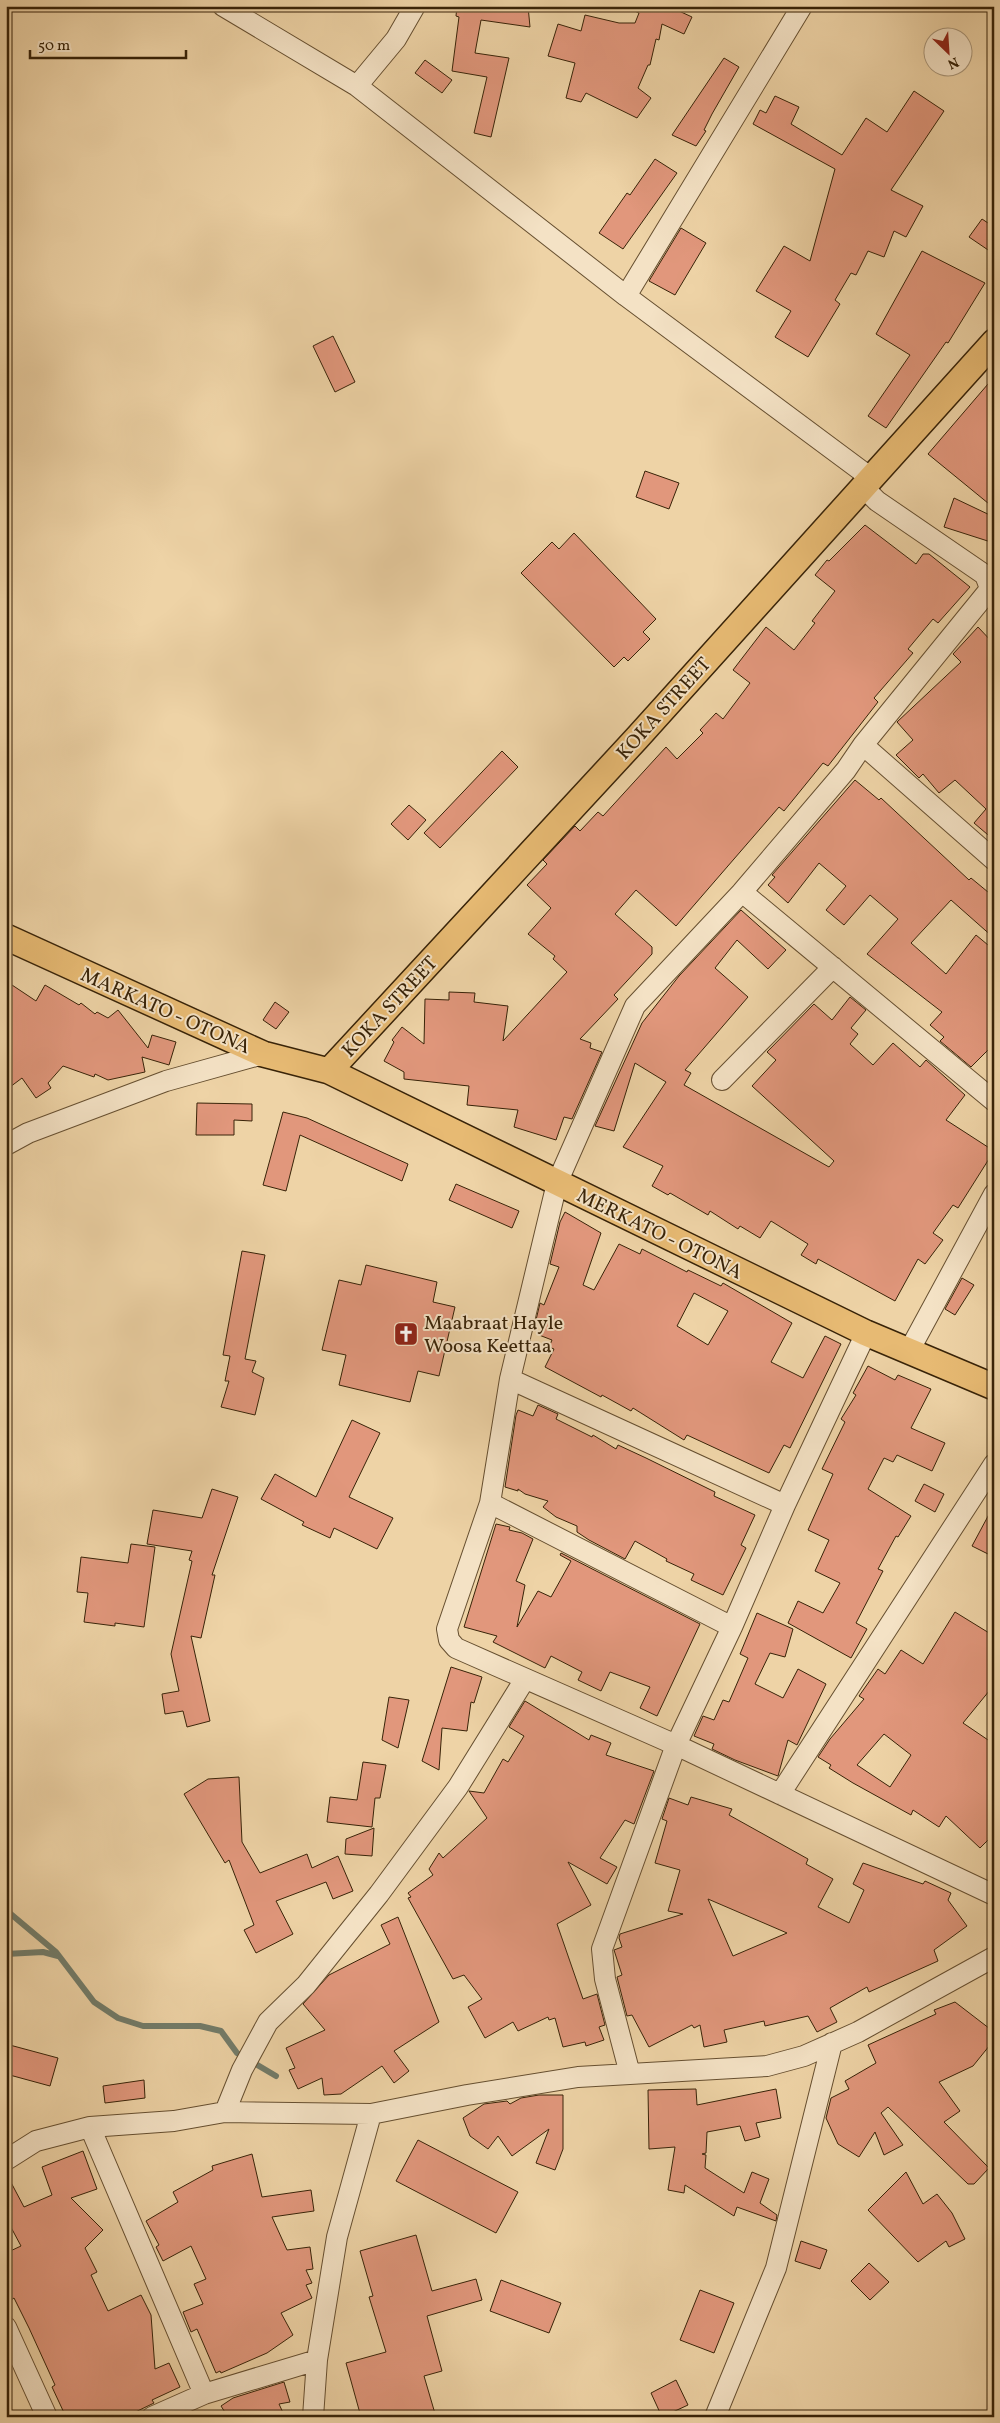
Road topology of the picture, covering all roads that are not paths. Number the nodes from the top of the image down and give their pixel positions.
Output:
1 (223, 6) edge
2 (415, 6) edge
3 (802, 6) edge
4 (357, 86) junction
5 (626, 296) junction
6 (994, 342) edge
7 (867, 483) junction
8 (992, 591) edge
9 (862, 745) junction
10 (994, 860) edge
11 (742, 892) junction
12 (6, 937) edge
13 (833, 967) junction
14 (263, 1054) junction
15 (329, 1071) junction
16 (722, 1080) dead end
17 (994, 1101) edge
18 (6, 1145) edge
19 (557, 1183) junction
20 (994, 1194) edge
21 (866, 1333) junction
22 (909, 1351) junction
23 (510, 1379) junction
24 (994, 1387) edge
25 (994, 1464) edge
26 (490, 1503) junction
27 (785, 1505) junction
28 (732, 1627) junction
29 (525, 1679) junction
30 (676, 1745) junction
31 (780, 1794) junction
32 (994, 1895) edge
33 (994, 1957) edge
34 (832, 2043) junction
35 (630, 2074) junction
36 (225, 2112) junction
37 (371, 2114) junction
38 (90, 2126) junction
39 (6, 2160) edge
40 (6, 2327) edge
41 (317, 2360) junction
42 (204, 2394) junction
43 (47, 2417) edge
44 (152, 2417) edge
45 (313, 2417) edge
46 (715, 2417) edge

1 - 4 street
2 - 4 street
3 - 5 street
4 - 5 street
5 - 7 street
6 - 7 main road, KOKA STREET
7 - 8 street
7 - 15 main road, KOKA STREET
8 - 9 street
9 - 10 street
9 - 11 street
11 - 13 street
11 - 19 street
12 - 14 main road, MARKATO - OTONA
13 - 16 street
13 - 17 street
14 - 15 main road, MARKATO - OTONA
14 - 18 street
15 - 19 main road, MERKATO - OTONA
19 - 21 main road, MERKATO - OTONA
19 - 23 street
20 - 22 street
21 - 22 main road, MERKATO - OTONA
21 - 27 street
22 - 24 main road, MERKATO - OTONA
23 - 26 street
23 - 27 street
25 - 31 street
26 - 28 street
26 - 29 street
27 - 28 street
28 - 30 street
29 - 30 street
29 - 36 street
30 - 31 street
30 - 35 street
31 - 32 street
33 - 34 street
34 - 35 street
34 - 46 street
35 - 37 street
36 - 37 street
36 - 38 street
37 - 41 street
38 - 39 street
38 - 42 street
40 - 43 street
41 - 42 street
41 - 45 street
42 - 44 street

